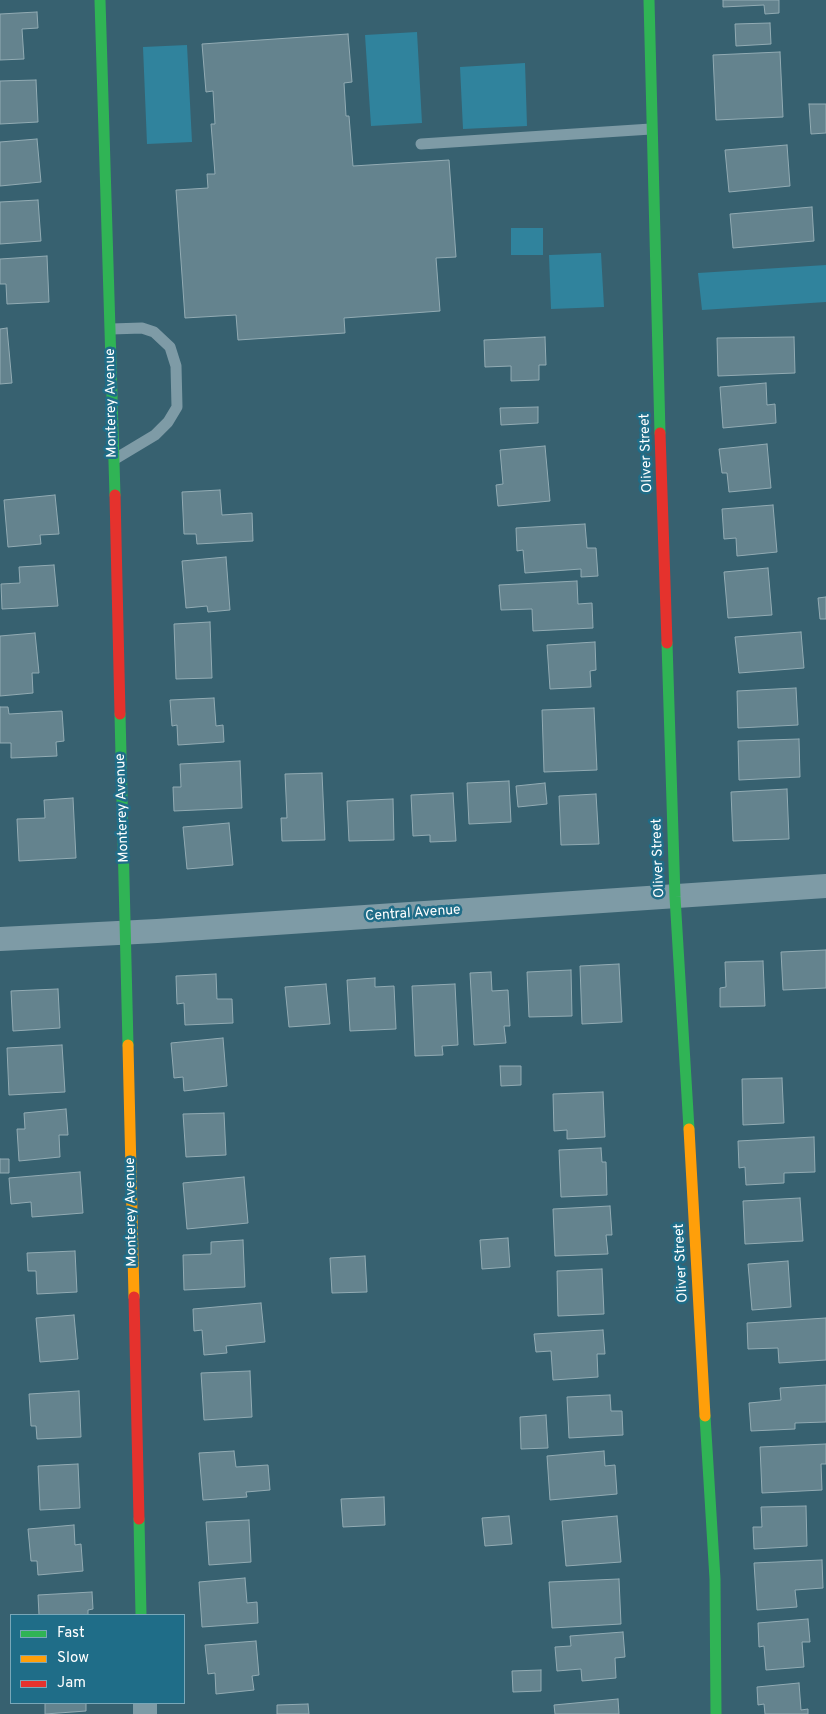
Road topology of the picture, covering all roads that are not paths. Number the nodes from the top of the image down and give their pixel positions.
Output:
1 (100, 0) edge
2 (649, 0) edge
3 (651, 129) junction
4 (421, 144) dead end
5 (111, 329) junction
6 (113, 459) junction
7 (826, 886) edge
8 (675, 897) junction
9 (126, 932) junction
10 (0, 939) edge
11 (141, 1614) edge
12 (716, 1714) edge

1 - 5 street, Monterey Avenue
2 - 3 street, Oliver Street
3 - 4 lane
3 - 8 street, Oliver Street
5 - 6 street, Monterey Avenue
5 - 6 lane
6 - 9 street, Monterey Avenue
7 - 8 street, Central Avenue
8 - 9 street, Central Avenue
8 - 12 street, Oliver Street
9 - 10 street, Central Avenue
9 - 11 street, Monterey Avenue

